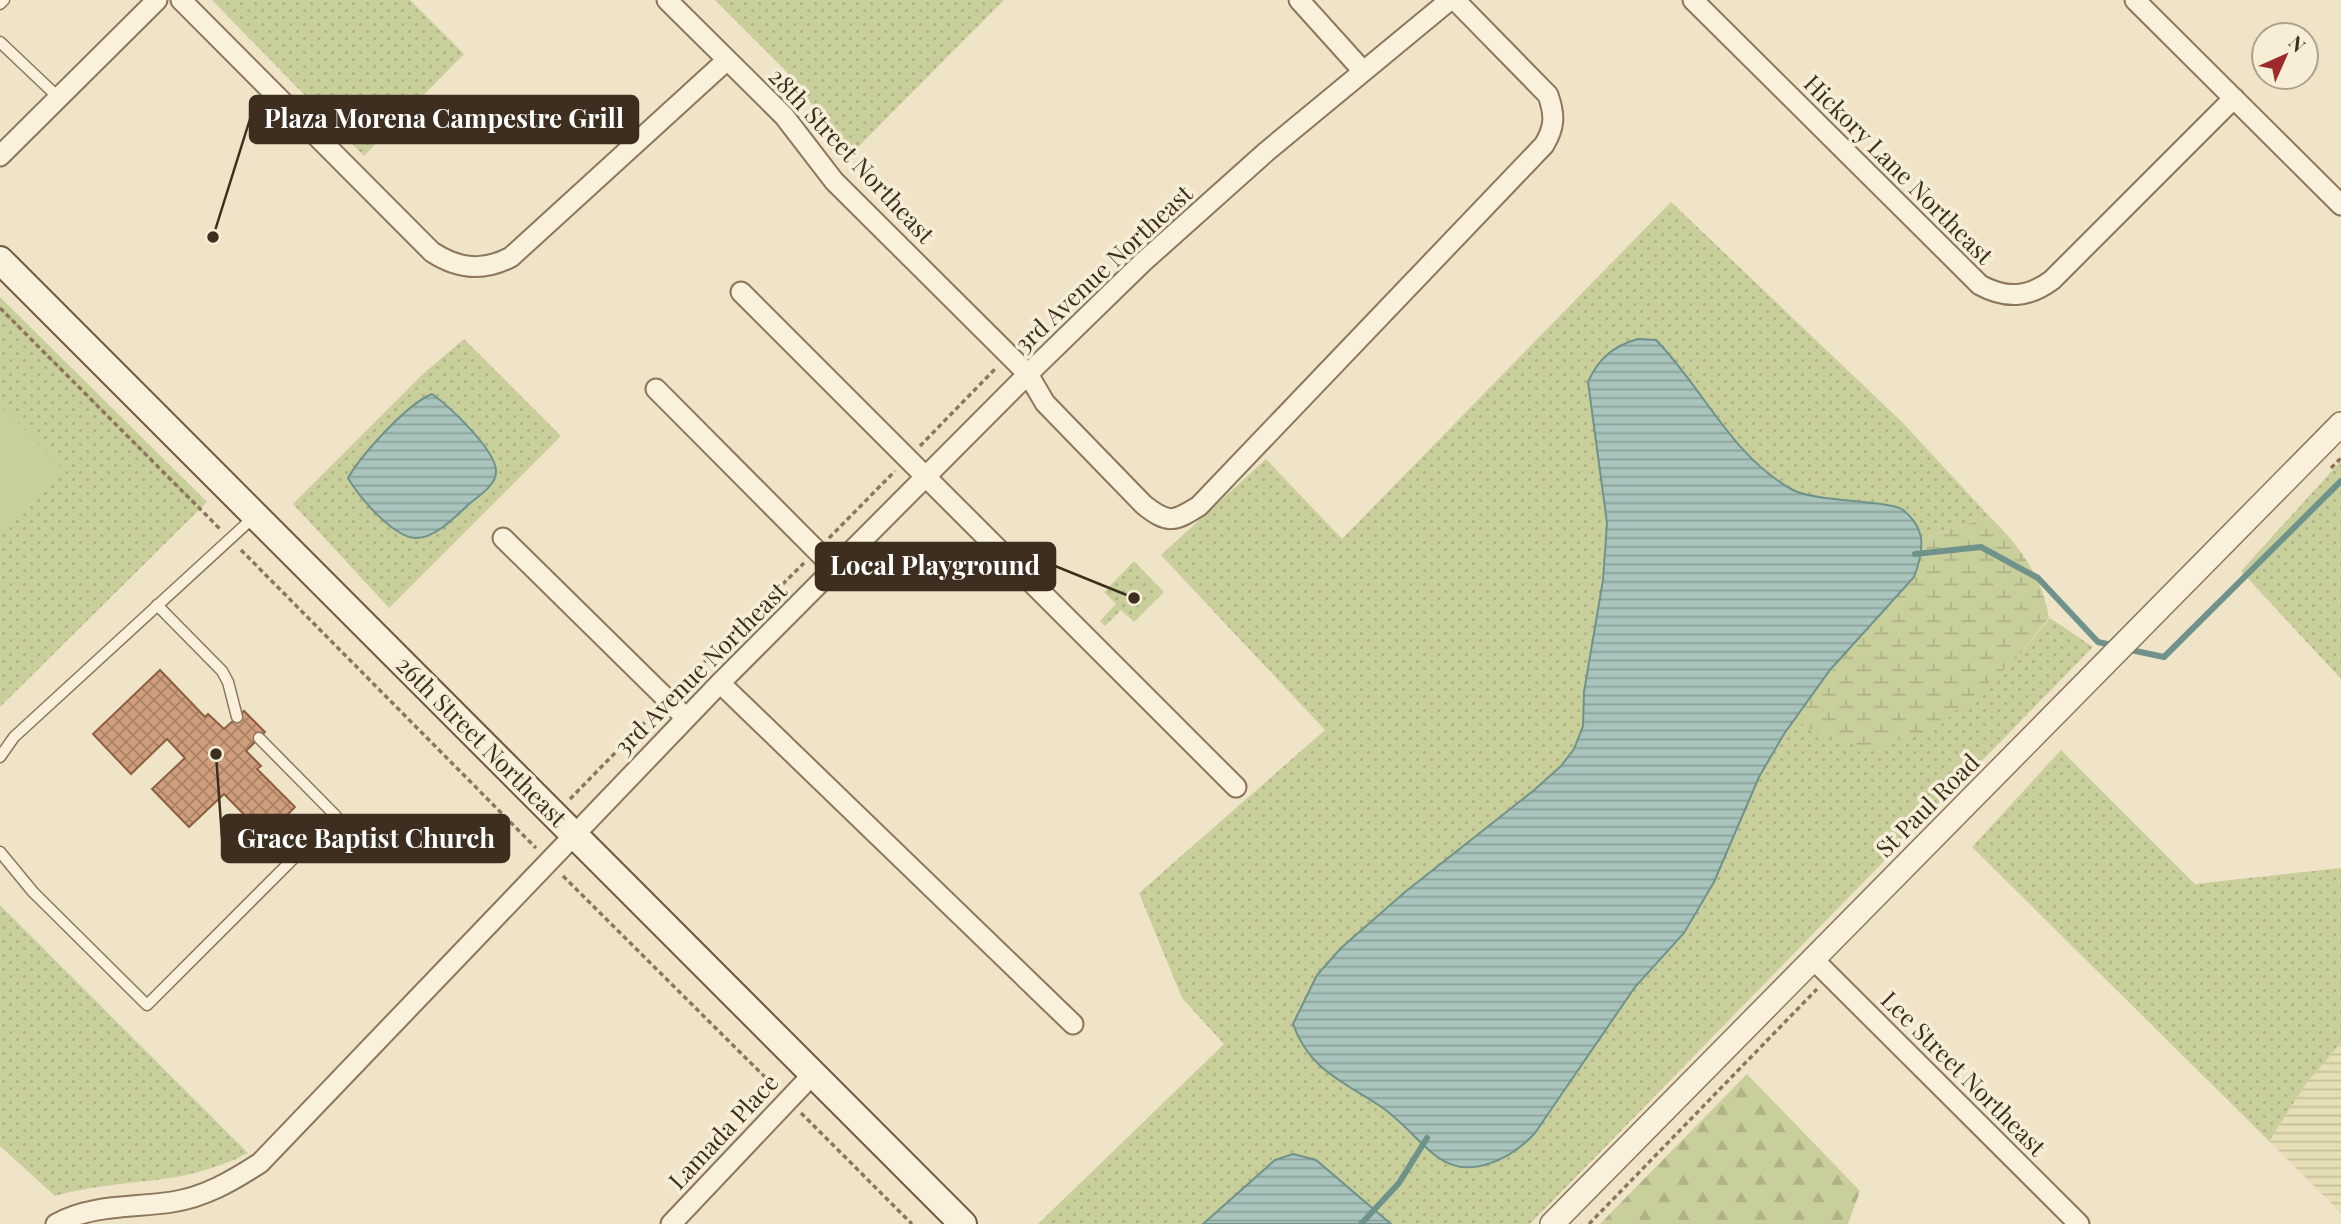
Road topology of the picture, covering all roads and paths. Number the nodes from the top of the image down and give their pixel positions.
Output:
1 (4, 0) edge
2 (157, 0) edge
3 (181, 0) edge
4 (667, 0) edge
5 (1299, 0) edge
6 (1452, 0) edge
7 (1693, 0) edge
8 (2135, 0) edge
9 (0, 4) edge
10 (0, 42) edge
11 (727, 60) junction
12 (1363, 71) junction
13 (59, 98) junction
14 (2234, 98) junction
15 (0, 156) edge
16 (2341, 205) edge
17 (0, 260) edge
18 (741, 292) dead end
19 (0, 308) edge
20 (1009, 355) junction
21 (1028, 374) junction
22 (656, 389) dead end
23 (2341, 424) edge
24 (908, 458) junction
25 (926, 477) junction
26 (255, 516) junction
27 (503, 538) dead end
28 (230, 539) junction
29 (817, 551) junction
30 (836, 570) junction
31 (157, 605) junction
32 (720, 683) junction
33 (667, 699) junction
34 (237, 717) dead end
35 (686, 718) junction
36 (259, 738) dead end
37 (0, 757) edge
38 (1236, 787) dead end
39 (554, 815) junction
40 (573, 834) junction
41 (530, 840) junction
42 (0, 852) edge
43 (548, 860) junction
44 (1813, 959) junction
45 (1073, 1024) dead end
46 (813, 1074) junction
47 (788, 1100) junction
48 (56, 1224) edge
49 (671, 1224) edge
50 (912, 1224) edge
51 (963, 1224) edge
52 (1552, 1224) edge
53 (2079, 1224) edge

1 - 9 lane
2 - 13 street
3 - 11 street
4 - 11 street, 28th Street Northeast
5 - 12 street
6 - 12 street, 3rd Avenue Northeast
6 - 21 street, 28th Street Northeast
7 - 14 street, Hickory Lane Northeast
8 - 14 street
10 - 13 lane
11 - 20 street, 28th Street Northeast
12 - 21 street, 3rd Avenue Northeast
13 - 15 street
14 - 16 street
17 - 26 main road, 26th Street Northeast
18 - 24 street
19 - 28 path
20 - 21 street, 28th Street Northeast
20 - 24 path
21 - 25 street, 3rd Avenue Northeast
22 - 29 street
23 - 44 street, St Paul Road
24 - 25 street
24 - 29 path
25 - 30 street, 3rd Avenue Northeast
25 - 38 street
26 - 28 lane
26 - 39 main road, 26th Street Northeast
27 - 33 street
28 - 31 lane
28 - 41 path
29 - 30 street
29 - 33 path
30 - 32 street, 3rd Avenue Northeast
31 - 34 lane
31 - 37 lane
32 - 35 street, 3rd Avenue Northeast
32 - 45 street
33 - 35 street
33 - 39 path
35 - 40 street, 3rd Avenue Northeast
36 - 42 lane
39 - 40 main road, 26th Street Northeast
39 - 41 path
40 - 43 street, 3rd Avenue Northeast
40 - 46 main road, 26th Street Northeast
41 - 43 path
43 - 47 path
43 - 48 street, 3rd Avenue Northeast
44 - 52 street, St Paul Road
44 - 53 street, Lee Street Northeast
46 - 47 street, Lamada Place
46 - 51 main road, 26th Street Northeast
47 - 49 street, Lamada Place
47 - 50 path

